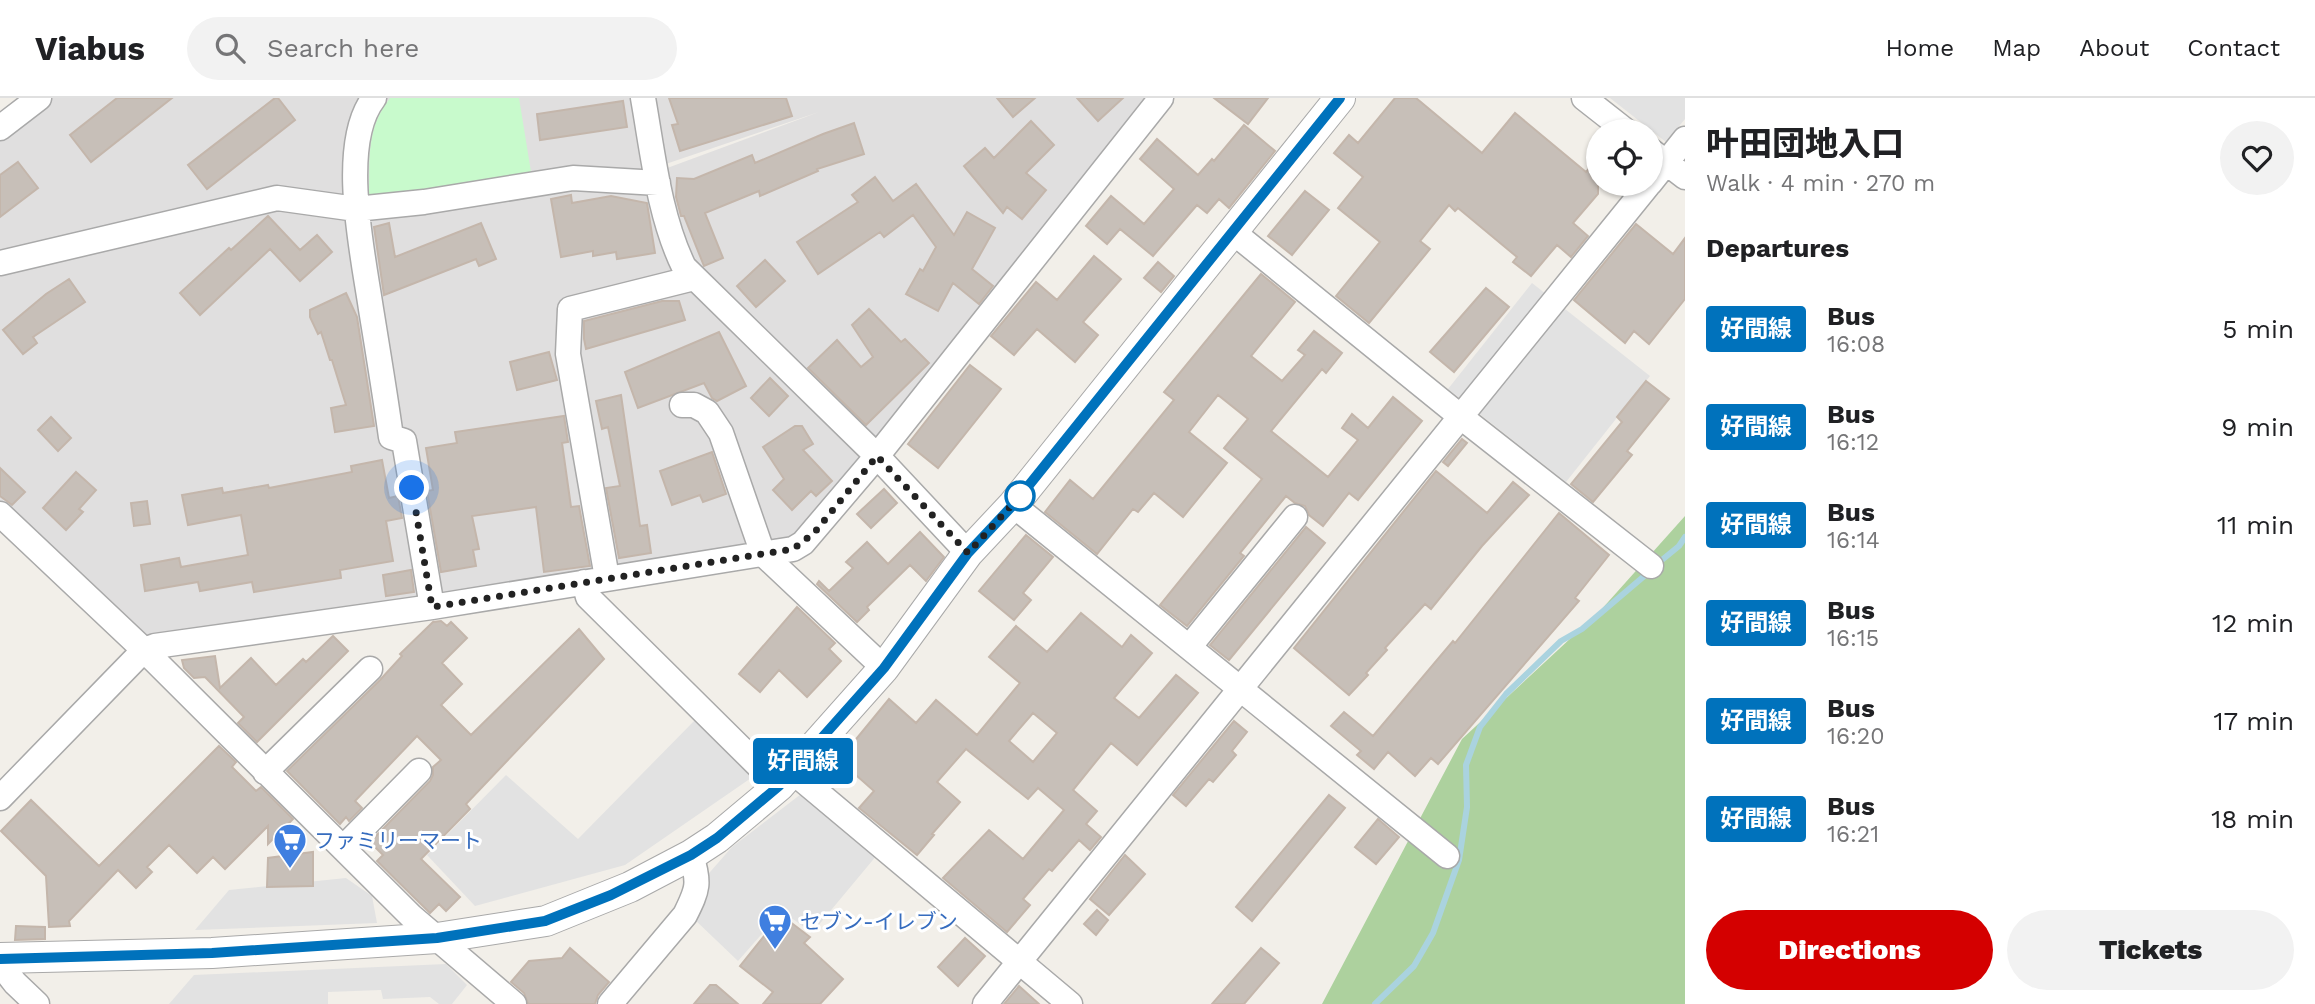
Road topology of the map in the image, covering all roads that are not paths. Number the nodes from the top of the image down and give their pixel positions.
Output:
1 (39, 98) edge
2 (374, 98) edge
3 (643, 98) edge
4 (1161, 98) edge
5 (1340, 98) edge
6 (1584, 98) edge
7 (1611, 119) edge
8 (0, 128) edge
9 (1685, 139) edge
10 (1667, 163) edge
11 (658, 183) junction
12 (1640, 196) edge
13 (356, 209) junction
14 (1233, 232) junction
15 (0, 263) edge
16 (694, 278) junction
17 (682, 405) dead end
18 (1461, 417) junction
19 (877, 456) junction
20 (1013, 505) junction
21 (0, 514) edge
22 (1295, 517) dead end
23 (968, 553) junction
24 (763, 554) junction
25 (1651, 566) dead end
26 (596, 580) junction
27 (432, 607) junction
28 (1190, 646) junction
29 (144, 650) junction
30 (884, 668) junction
31 (370, 669) dead end
32 (1242, 688) junction
33 (419, 771) dead end
34 (265, 772) junction
35 (786, 779) junction
36 (1, 792) edge
37 (344, 847) junction
38 (691, 855) junction
39 (1447, 856) dead end
40 (437, 938) junction
41 (0, 958) edge
42 (1018, 961) junction
43 (0, 964) edge
44 (37, 1004) edge
45 (514, 1004) edge
46 (610, 1004) edge
47 (985, 1004) edge
48 (1070, 1004) edge

1 - 8 street
2 - 13 street
3 - 11 street
4 - 19 street
5 - 14 street
6 - 7 street
9 - 10 street
11 - 13 street
11 - 16 street
12 - 18 street
13 - 15 street
13 - 27 street
14 - 18 street
14 - 20 street
16 - 19 street
16 - 26 street
17 - 24 street
18 - 25 street
18 - 32 street
19 - 23 street
19 - 24 street
20 - 23 street
20 - 28 street
21 - 29 street
22 - 28 street
23 - 30 street
24 - 26 street
24 - 30 street
26 - 27 street
26 - 35 street
27 - 29 street
28 - 32 street
29 - 34 street
29 - 36 street
30 - 35 street
31 - 34 street
32 - 39 street
32 - 42 street
33 - 37 street
34 - 37 street
35 - 38 street
35 - 42 street
37 - 40 street
38 - 40 street
38 - 46 street
40 - 41 street
40 - 45 street
42 - 47 street
42 - 48 street
43 - 44 street

